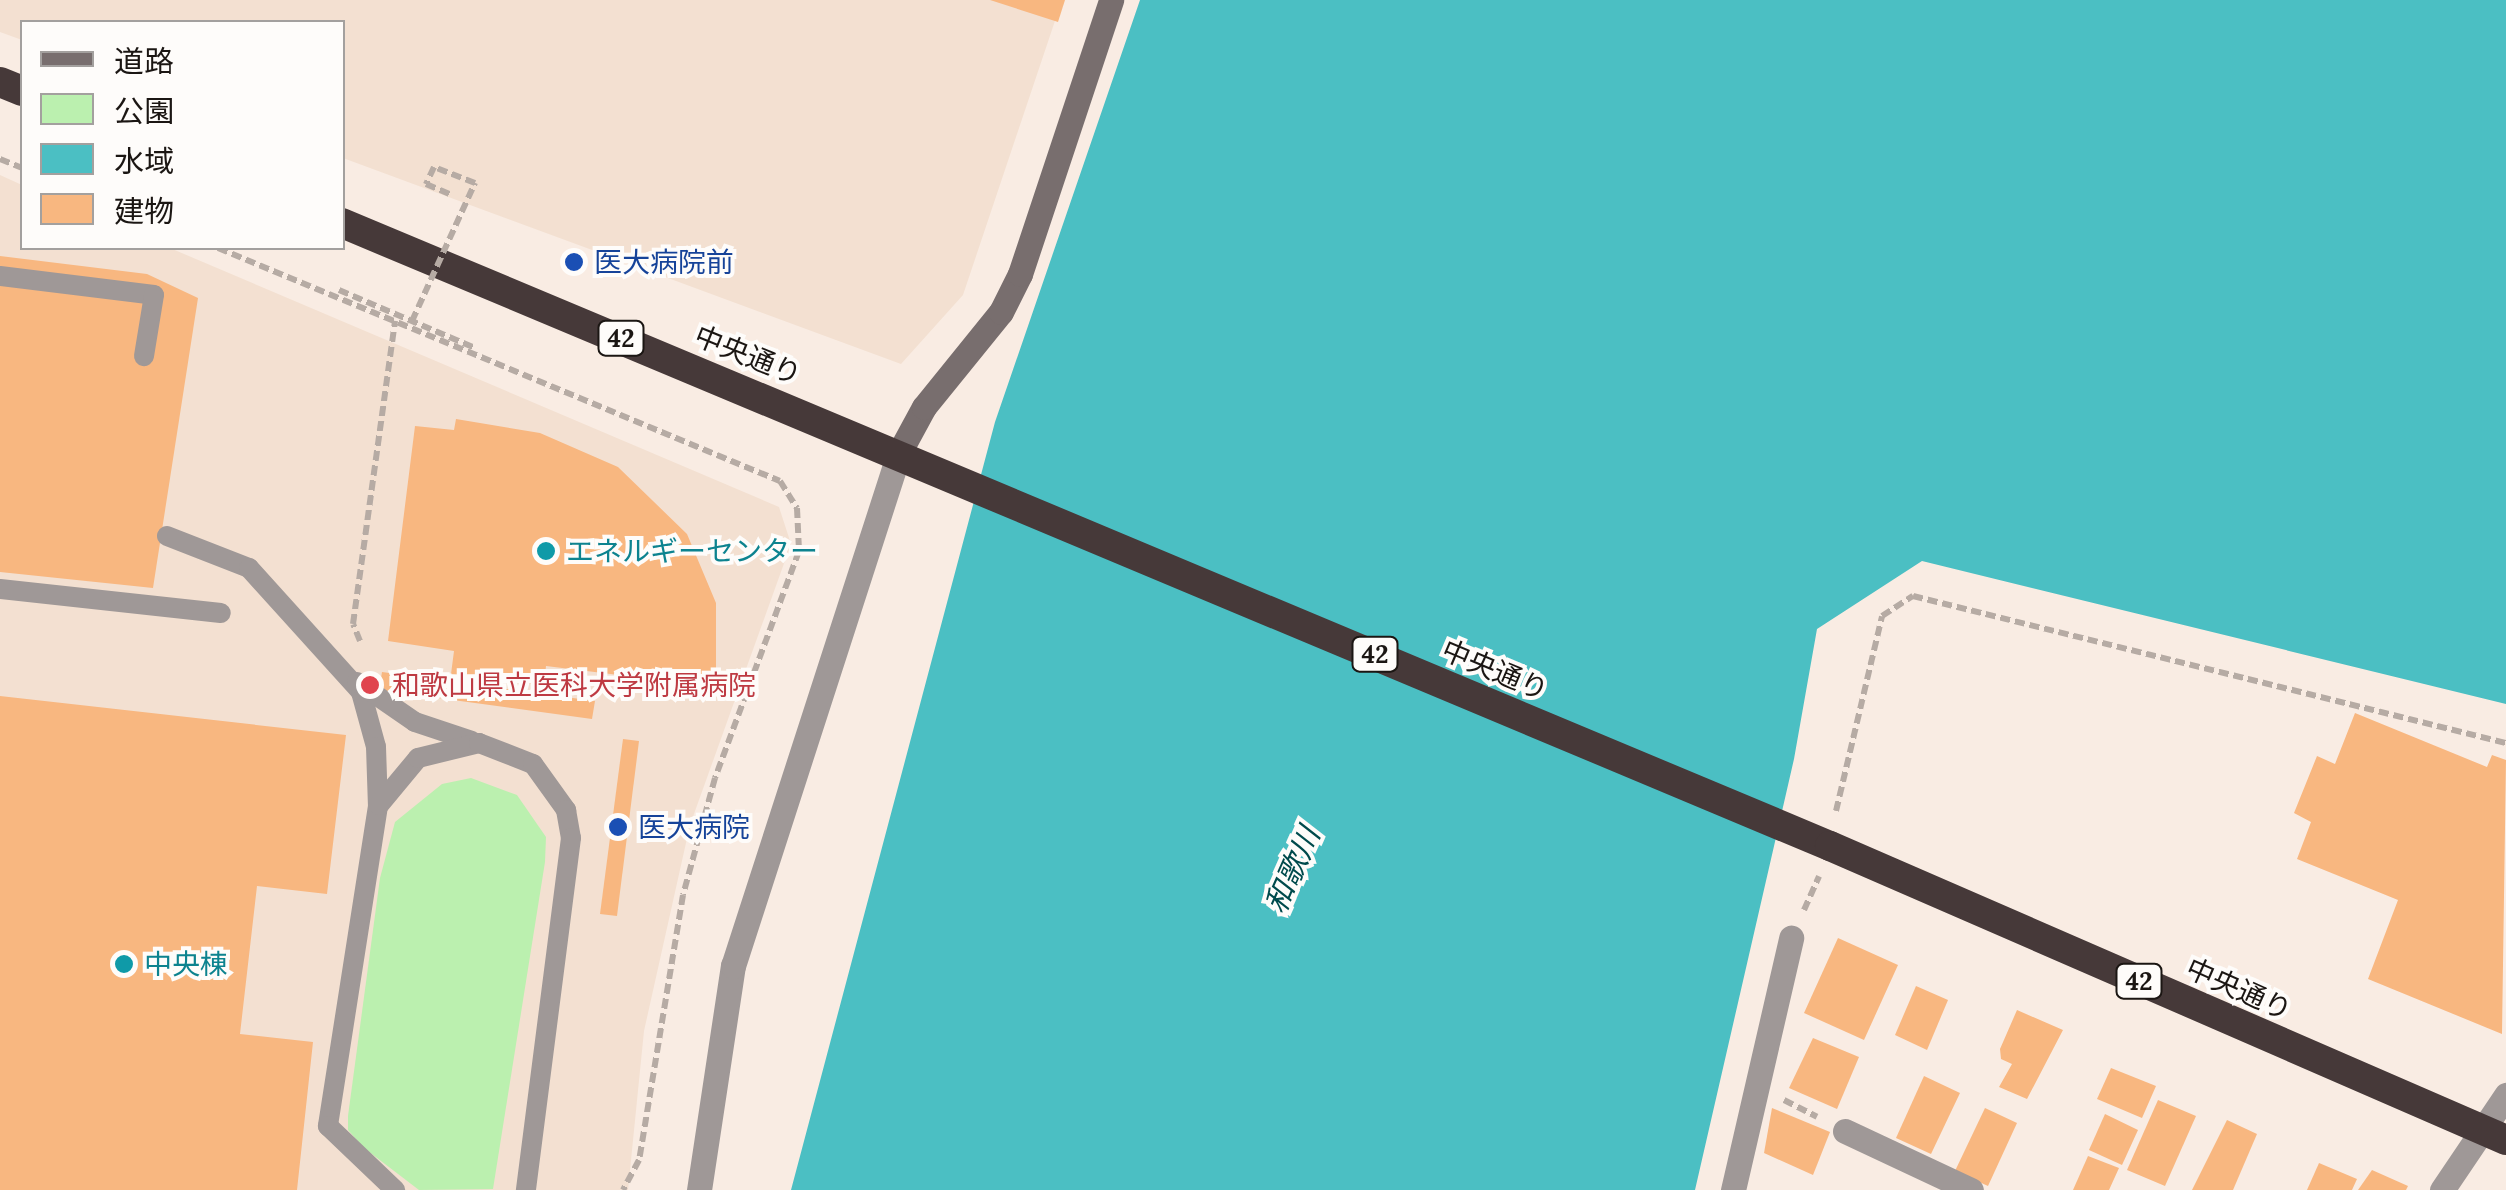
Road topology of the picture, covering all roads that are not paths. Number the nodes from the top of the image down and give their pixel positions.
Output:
1 (1111, 0) edge
2 (345, 224) edge
3 (0, 276) edge
4 (144, 356) dead end
5 (899, 453) junction
6 (0, 589) edge
7 (221, 612) dead end
8 (479, 743) junction
9 (378, 806) junction
10 (1791, 938) dead end
11 (2506, 1095) edge
12 (1845, 1131) road end
13 (2494, 1135) edge
14 (394, 1190) edge
15 (526, 1190) edge
16 (699, 1190) edge
17 (1733, 1190) edge
18 (1971, 1190) edge
19 (2442, 1190) edge

1 - 5 street
2 - 5 highway, 中央通り / 42
3 - 4 lane
5 - 13 highway, 中央通り / 42
5 - 16 street
6 - 7 lane
8 - 9 lane
8 - 9 lane
8 - 15 lane
9 - 14 lane
10 - 17 street
11 - 13 street
12 - 18 street
13 - 19 street

